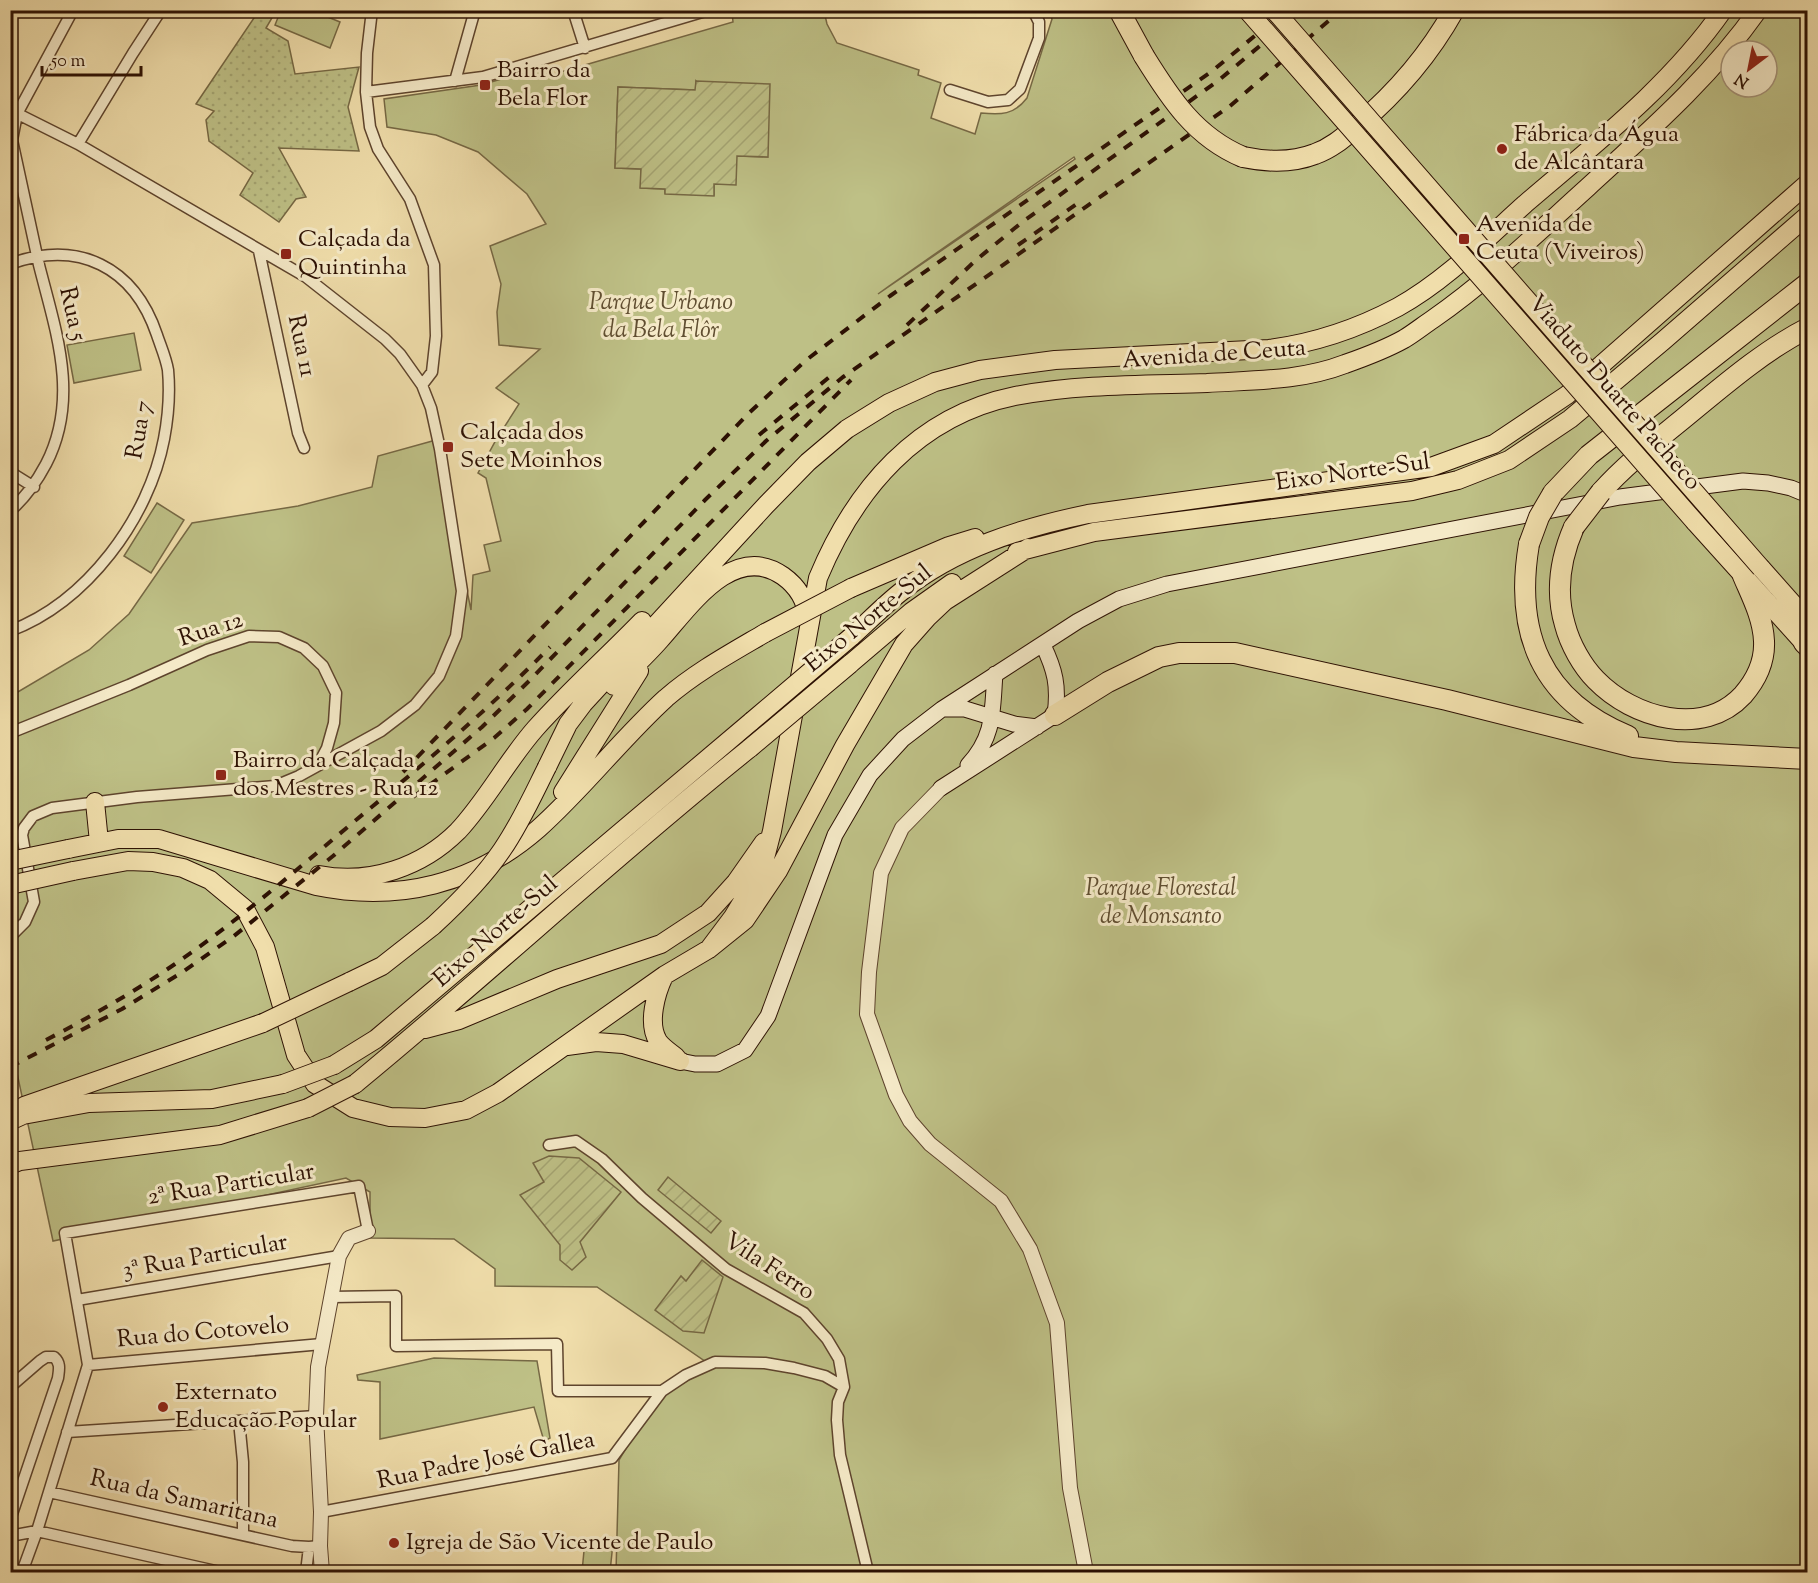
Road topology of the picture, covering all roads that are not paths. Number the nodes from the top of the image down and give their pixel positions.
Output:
1 (73, 10) edge
2 (161, 10) edge
3 (372, 10) edge
4 (475, 10) edge
5 (573, 10) edge
6 (708, 10) edge
7 (1033, 10) edge
8 (1119, 10) edge
9 (1247, 10) edge
10 (1274, 10) edge
11 (1454, 10) edge
12 (1723, 10) edge
13 (1758, 10) edge
14 (585, 48) junction
15 (455, 81) junction
16 (950, 90) dead end
17 (366, 92) junction
18 (14, 112) edge
19 (78, 144) junction
20 (1808, 183) edge
21 (1808, 214) edge
22 (259, 252) junction
23 (37, 256) junction
24 (10, 264) edge
25 (1808, 283) edge
26 (1808, 299) edge
27 (1757, 322) junction
28 (1808, 328) edge
29 (1269, 349) junction
30 (1055, 360) junction
31 (1273, 379) junction
32 (422, 385) junction
33 (1058, 390) junction
34 (304, 448) dead end
35 (10, 472) edge
36 (34, 487) junction
37 (1808, 495) edge
38 (766, 505) junction
39 (10, 511) edge
40 (1016, 531) junction
41 (1028, 548) junction
42 (1737, 569) junction
43 (1808, 621) edge
44 (809, 626) junction
45 (10, 631) edge
46 (1043, 645) junction
47 (1806, 645) edge
48 (654, 646) junction
49 (995, 674) junction
50 (942, 709) junction
51 (1055, 715) junction
52 (991, 717) junction
53 (1037, 727) junction
54 (10, 734) edge
55 (1703, 753) junction
56 (1808, 759) edge
57 (317, 765) junction
58 (547, 767) junction
59 (941, 788) junction
60 (95, 802) junction
61 (537, 830) junction
62 (772, 831) junction
63 (99, 842) junction
64 (232, 859) junction
65 (10, 861) edge
66 (10, 885) edge
67 (10, 937) edge
68 (709, 949) junction
69 (665, 975) junction
70 (420, 1031) junction
71 (563, 1047) junction
72 (680, 1060) junction
73 (10, 1111) edge
74 (10, 1121) edge
75 (549, 1145) dead end
76 (10, 1166) edge
77 (368, 1231) joint
78 (339, 1256) junction
79 (331, 1297) junction
80 (77, 1300) junction
81 (322, 1344) junction
82 (88, 1365) junction
83 (10, 1387) edge
84 (844, 1388) junction
85 (662, 1391) junction
86 (316, 1416) junction
87 (239, 1421) junction
88 (67, 1432) junction
89 (49, 1492) junction
90 (321, 1512) junction
91 (10, 1520) edge
92 (37, 1531) junction
93 (243, 1535) junction
94 (10, 1536) edge
95 (315, 1547) junction
96 (21, 1572) edge
97 (220, 1572) edge
98 (306, 1572) edge
99 (322, 1572) edge
100 (868, 1572) edge
101 (1086, 1572) edge

1 - 18 street
2 - 19 street
3 - 17 street
4 - 15 street
5 - 14 street
6 - 14 street
7 - 16 street
8 - 11 highway, bridge
9 - 42 main road, Viaduto Duarte Pacheco, bridge
10 - 43 main road, Viaduto Duarte Pacheco, bridge
12 - 29 main road, Avenida de Ceuta
13 - 31 main road, Avenida de Ceuta
14 - 15 street
15 - 17 street
17 - 32 street
18 - 19 street
18 - 23 street, Rua 5
19 - 22 street
20 - 40 main road, Eixo Norte-Sul
21 - 41 main road, Eixo Norte-Sul
22 - 32 street
22 - 34 street, Rua 11
23 - 24 street, Rua 7
23 - 36 street, Rua 5
23 - 45 street, Rua 7
25 - 27 highway
26 - 27 highway
27 - 55 highway, bridge
28 - 42 highway, bridge
29 - 30 main road, Avenida de Ceuta
29 - 31 main road
30 - 33 main road
30 - 38 main road, Avenida de Ceuta
31 - 33 main road, Avenida de Ceuta
32 - 57 street
33 - 44 main road, Avenida de Ceuta
35 - 36 street
36 - 39 street, Rua 5
37 - 46 main road
38 - 58 main road
38 - 64 main road
40 - 61 main road, bridge
40 - 74 main road, Eixo Norte-Sul, bridge
41 - 68 main road
41 - 70 main road, Eixo Norte-Sul, bridge
42 - 47 main road, Viaduto Duarte Pacheco
44 - 48 main road
44 - 62 main road, Avenida de Ceuta
46 - 49 main road
46 - 51 main road
48 - 58 main road
48 - 61 main road
49 - 50 main road
49 - 52 main road
50 - 52 main road
50 - 72 main road
51 - 53 main road
51 - 55 highway
52 - 53 main road
52 - 59 main road
53 - 59 main road
54 - 57 street, Rua 12
55 - 56 highway
57 - 60 street
58 - 73 main road, bridge
59 - 101 street
60 - 63 main road
60 - 67 street
61 - 64 main road
62 - 68 main road, Avenida de Ceuta
62 - 70 main road
63 - 64 main road
63 - 65 main road, bridge
66 - 71 main road, bridge
68 - 69 main road
69 - 71 main road
69 - 72 main road
70 - 76 main road, Eixo Norte-Sul, bridge
71 - 72 main road
75 - 84 street, Vila Ferro
77 - 78 street
77 - 80 street, 2ª Rua Particular
78 - 79 street
78 - 80 street, 3ª Rua Particular
79 - 81 street
79 - 85 street
80 - 82 street
81 - 82 street, Rua do Cotovelo
81 - 86 street
82 - 88 street
83 - 91 street
84 - 85 street
84 - 100 street, Vila Ferro
85 - 90 street, Rua Padre José Gallea
86 - 87 street
86 - 90 street
87 - 88 street
87 - 93 street
88 - 89 street
89 - 92 street
89 - 93 street, Rua da Samaritana
90 - 95 street
92 - 94 street
92 - 96 street
92 - 97 street
93 - 95 street, Rua da Samaritana
95 - 98 street
95 - 99 street

